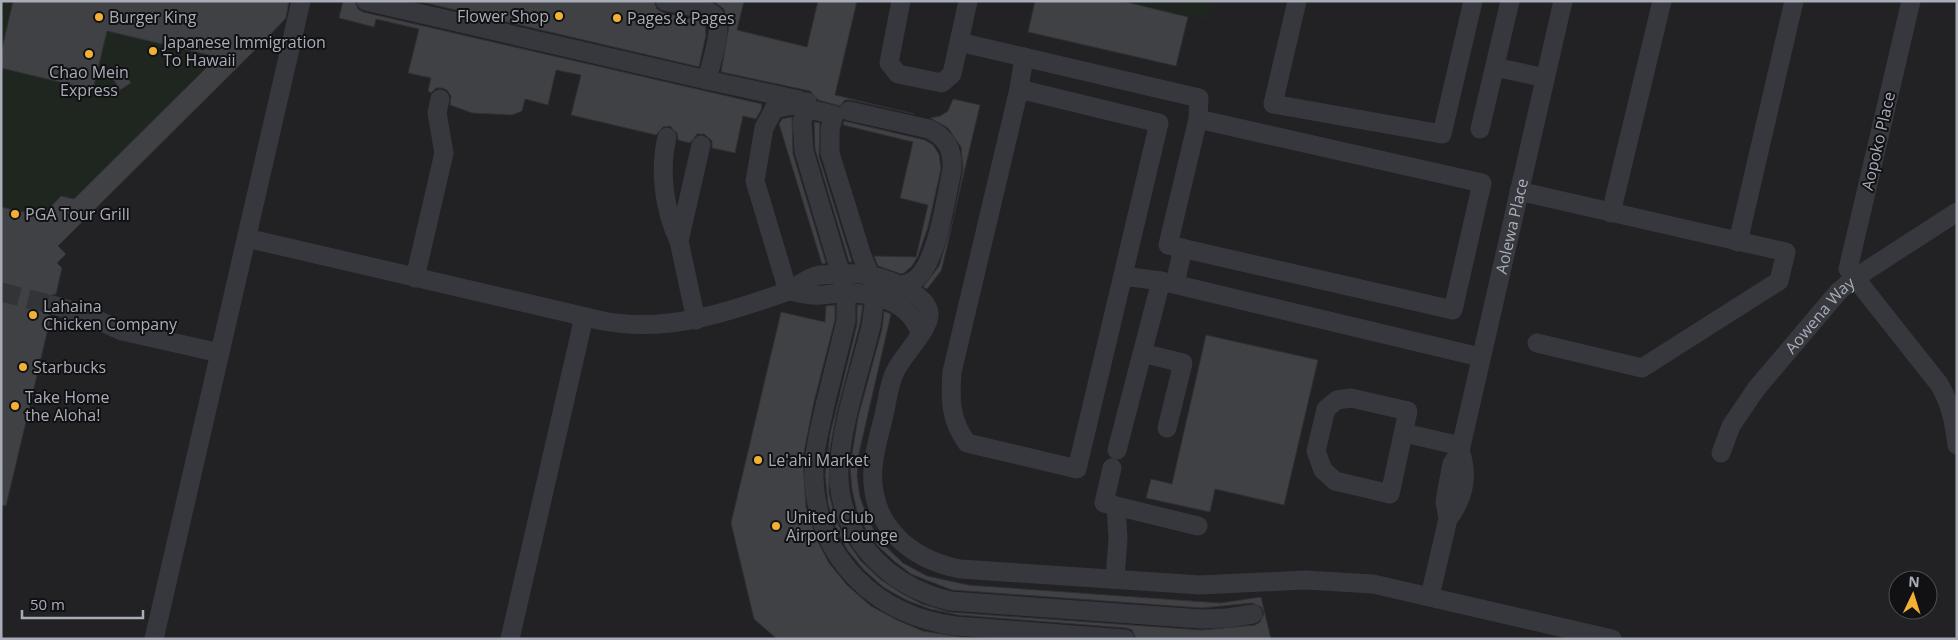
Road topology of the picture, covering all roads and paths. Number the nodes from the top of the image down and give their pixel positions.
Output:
1 (301, 1) edge
2 (366, 1) edge
3 (665, 1) edge
4 (901, 1) edge
5 (968, 1) edge
6 (1297, 1) edge
7 (1473, 1) edge
8 (1510, 1) edge
9 (1563, 1) edge
10 (1662, 1) edge
11 (1794, 1) edge
12 (1911, 1) edge
13 (959, 42) junction
14 (1024, 56) junction
15 (1495, 67) junction
16 (1545, 78) junction
17 (707, 80) junction
18 (1019, 89) junction
19 (440, 99) dead end
20 (807, 102) junction
21 (1198, 119) junction
22 (1480, 129) dead end
23 (667, 137) dead end
24 (701, 145) dead end
25 (1519, 191) junction
26 (1957, 212) edge
27 (1612, 213) junction
28 (247, 238) junction
29 (679, 241) junction
30 (1738, 242) junction
31 (1183, 248) junction
32 (1123, 276) junction
33 (414, 278) junction
34 (1855, 278) junction
35 (1168, 282) junction
36 (876, 290) junction
37 (788, 291) junction
38 (53, 305) tunnel mouth
39 (584, 317) junction
40 (696, 320) junction
41 (1537, 343) dead end
42 (220, 353) junction
43 (1142, 353) junction
44 (1480, 357) junction
45 (1168, 428) dead end
46 (1404, 433) junction
47 (1957, 445) edge
48 (1460, 448) junction
49 (1721, 453) dead end
50 (1116, 506) junction
51 (1198, 526) dead end
52 (1115, 579) junction
53 (1430, 596) junction
54 (1253, 614) dead end
55 (154, 639) edge
56 (510, 639) edge
57 (1125, 639) edge
58 (1612, 639) edge

1 - 28 street
2 - 17 street
3 - 17 street
4 - 13 street
5 - 13 street
6 - 7 street
8 - 15 street
9 - 16 street, Aolewa Place
10 - 27 street
11 - 30 street
12 - 34 street, Aopoko Place
13 - 14 street
14 - 18 street
14 - 21 street
15 - 16 street
15 - 22 street
16 - 25 street, Aolewa Place
17 - 20 street
18 - 32 street
18 - 32 street
19 - 33 street
20 - 36 street, bridge
20 - 57 street, bridge
21 - 31 street
21 - 31 street
23 - 29 street
24 - 29 street
25 - 27 street
25 - 44 street, Aolewa Place
26 - 34 street, Aowena Way
27 - 30 street
28 - 33 street
28 - 42 street
29 - 40 street
30 - 41 street
31 - 35 street
32 - 35 street
33 - 39 street
34 - 47 street
34 - 49 street, Aowena Way
35 - 43 street
35 - 44 street
36 - 37 street, bridge
36 - 54 street, bridge
37 - 40 street
37 - 52 street
38 - 42 street
39 - 40 street
39 - 56 street
42 - 55 street
43 - 45 street
43 - 50 street
44 - 48 street, Aolewa Place
46 - 46 street
46 - 48 street
48 - 53 street
50 - 51 street
50 - 52 street
52 - 53 street
53 - 58 street

